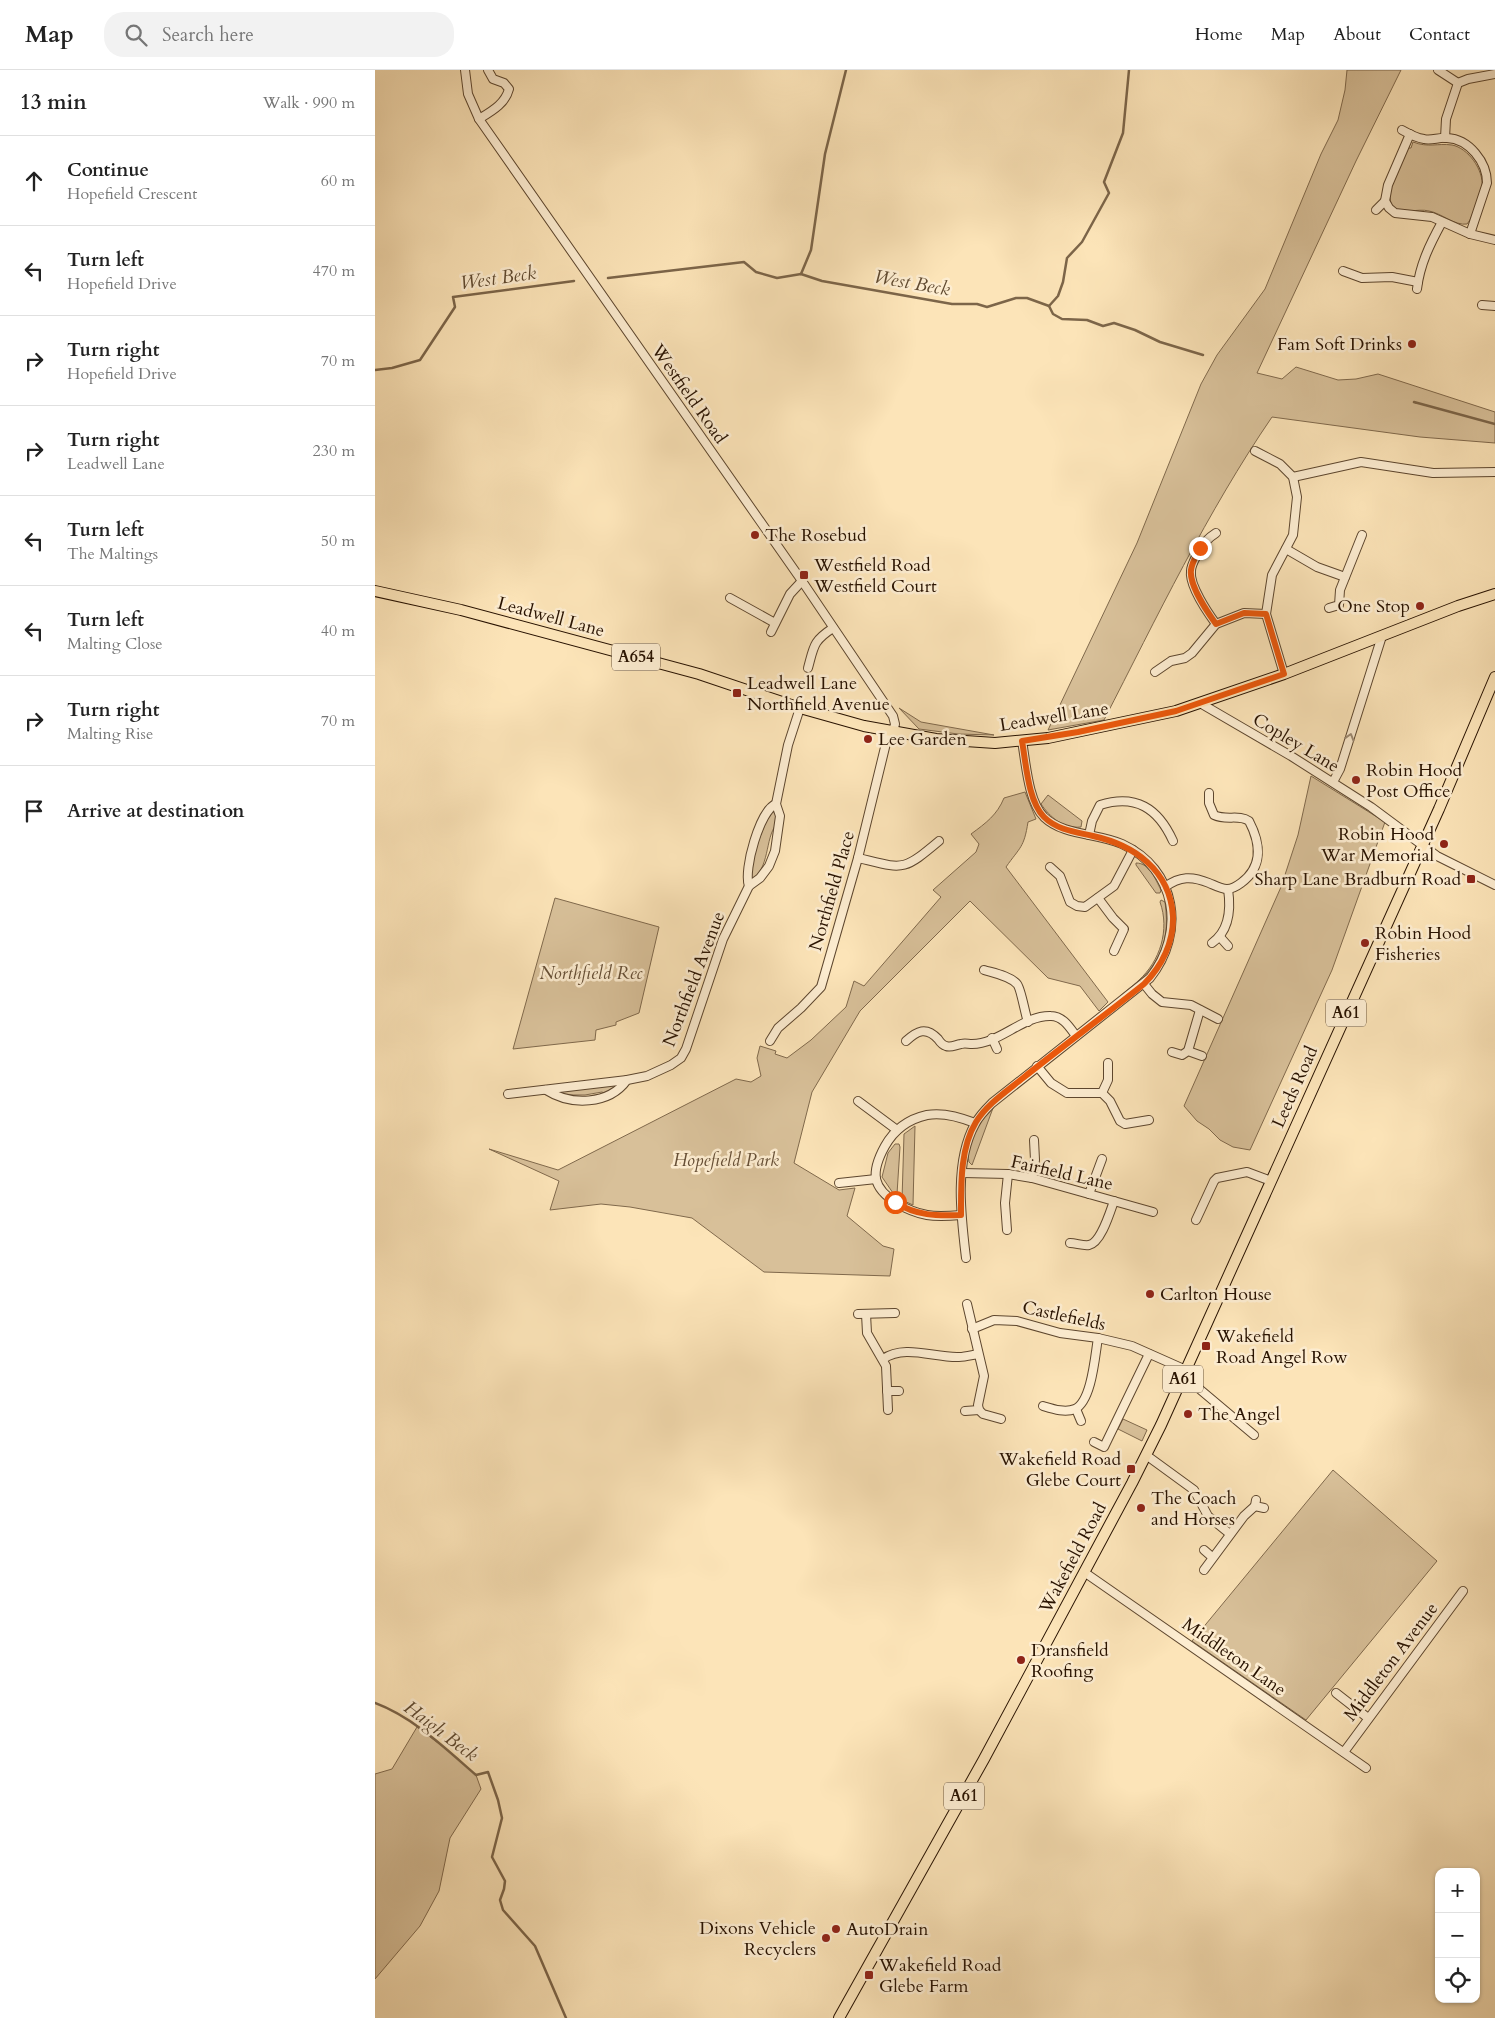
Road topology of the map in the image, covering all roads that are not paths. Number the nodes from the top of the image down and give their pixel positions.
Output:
1 (465, 70) edge
2 (488, 70) edge
3 (1438, 70) edge
4 (1495, 77) edge
5 (1458, 83) junction
6 (479, 119) junction
7 (1445, 138) junction
8 (1491, 174) edge
9 (1385, 201) junction
10 (1376, 210) dead end
11 (1442, 222) junction
12 (1470, 234) junction
13 (1495, 240) edge
14 (1343, 271) dead end
15 (1482, 305) dead end
16 (1495, 306) edge
17 (1255, 451) dead end
18 (1495, 472) edge
19 (1293, 476) junction
20 (1216, 533) dead end
21 (1362, 535) dead end
22 (1287, 549) junction
23 (1345, 577) junction
24 (802, 581) junction
25 (375, 591) edge
26 (1494, 595) edge
27 (730, 598) dead end
28 (1329, 608) dead end
29 (1266, 614) junction
30 (775, 623) junction
31 (1216, 624) junction
32 (833, 628) junction
33 (771, 632) dead end
34 (1382, 636) junction
35 (808, 668) dead end
36 (1155, 672) dead end
37 (1284, 674) junction
38 (1495, 677) edge
39 (1201, 703) junction
40 (800, 708) junction
41 (891, 732) junction
42 (1022, 741) junction
43 (1333, 782) junction
44 (1209, 794) dead end
45 (776, 804) junction
46 (1174, 823) dead end
47 (1167, 828) junction
48 (1089, 835) junction
49 (939, 841) dead end
50 (1173, 841) dead end
51 (1423, 846) junction
52 (1133, 850) junction
53 (858, 858) junction
54 (1050, 867) dead end
55 (1495, 885) edge
56 (749, 886) junction
57 (1165, 887) junction
58 (1228, 890) junction
59 (1099, 898) junction
60 (1220, 937) junction
61 (1212, 943) dead end
62 (1228, 946) dead end
63 (1113, 951) dead end
64 (984, 970) dead end
65 (1144, 984) junction
66 (1200, 1010) junction
67 (1218, 1019) dead end
68 (1028, 1022) junction
69 (1077, 1036) junction
70 (992, 1038) junction
71 (771, 1041) dead end
72 (906, 1041) dead end
73 (997, 1049) dead end
74 (1187, 1051) junction
75 (1175, 1056) dead end
76 (1201, 1056) dead end
77 (1108, 1063) dead end
78 (1037, 1066) junction
79 (627, 1080) junction
80 (546, 1090) junction
81 (1102, 1093) junction
82 (508, 1094) dead end
83 (858, 1101) dead end
84 (1149, 1120) dead end
85 (975, 1123) junction
86 (897, 1130) junction
87 (1033, 1140) dead end
88 (1102, 1159) dead end
89 (963, 1173) junction
90 (1008, 1174) junction
91 (1033, 1178) junction
92 (876, 1179) junction
93 (1271, 1181) junction
94 (839, 1183) dead end
95 (1089, 1194) junction
96 (1115, 1201) junction
97 (1153, 1212) dead end
98 (961, 1215) junction
99 (1197, 1220) dead end
100 (1007, 1230) dead end
101 (1069, 1243) dead end
102 (966, 1258) dead end
103 (967, 1304) dead end
104 (895, 1313) dead end
105 (972, 1328) junction
106 (1098, 1338) junction
107 (978, 1354) junction
108 (1149, 1354) junction
109 (883, 1358) junction
110 (1185, 1373) junction
111 (887, 1391) junction
112 (899, 1391) dead end
113 (1043, 1406) dead end
114 (1076, 1408) junction
115 (888, 1410) dead end
116 (979, 1410) junction
117 (965, 1411) dead end
118 (1001, 1419) dead end
119 (1081, 1421) dead end
120 (1254, 1435) dead end
121 (1094, 1442) dead end
122 (1146, 1455) junction
123 (1264, 1508) dead end
124 (1231, 1534) junction
125 (1204, 1550) dead end
126 (1212, 1557) junction
127 (1204, 1570) dead end
128 (1084, 1572) junction
129 (1463, 1591) dead end
130 (1336, 1693) dead end
131 (1368, 1718) junction
132 (1344, 1752) junction
133 (1367, 1768) dead end
134 (839, 2018) edge

1 - 6 street, Westfield Road
2 - 6 street
3 - 5 street
4 - 5 street
5 - 7 street
6 - 24 street, Westfield Road
7 - 8 street
7 - 9 street
8 - 12 street
9 - 10 street
9 - 11 street
11 - 12 street
11 - 14 street
12 - 13 street
15 - 16 street
17 - 19 street
18 - 19 street
19 - 22 street
20 - 31 street
21 - 23 street
22 - 23 street
22 - 29 street
23 - 28 street
24 - 30 street
24 - 32 street, Westfield Road
25 - 40 main road, Leadwell Lane / A654
26 - 34 main road, Leadwell Lane / A654
27 - 30 street
29 - 31 street
29 - 37 street
30 - 33 street
31 - 36 street
32 - 35 street
32 - 41 street, Westfield Road
34 - 37 main road, Leadwell Lane / A654
43 -> 34 street
37 - 39 main road, Leadwell Lane / A654
38 - 51 main road, Leeds Road / A61
39 - 42 main road, Leadwell Lane / A654
39 - 43 street, Copley Lane
40 - 41 main road, Leadwell Lane / A654
40 - 45 street, Northfield Avenue
41 - 42 main road, Leadwell Lane / A654
41 - 53 street, Northfield Place
42 - 48 street
43 - 51 street, Copley Lane
44 - 58 street
45 - 56 street, Northfield Avenue
45 - 56 street, Northfield Avenue
46 - 47 street
47 - 48 street
47 - 50 street
48 - 52 street
49 - 53 street
51 - 55 street, Copley Lane
51 - 93 main road, Leeds Road / A61
52 - 57 street
52 - 59 street
53 - 71 street, Northfield Place
54 - 59 street
56 - 79 street, Northfield Avenue
57 - 58 street
57 - 65 street
58 - 60 street
59 - 63 street
60 - 61 street
60 - 62 street
64 - 68 street
65 - 66 street
65 - 69 street
66 - 67 street
66 - 74 street
68 - 69 street
68 - 70 street
69 - 78 street
70 - 72 street
70 - 73 street
74 - 75 street
74 - 76 street
77 - 81 street
78 - 81 street
78 - 85 street
79 - 80 street, Northfield Avenue
79 - 80 street, Northfield Avenue
80 - 82 street, Northfield Avenue
81 - 84 street
83 - 86 street
85 - 86 street
85 - 89 street
86 - 92 street
87 - 91 street
88 - 95 street
89 - 90 street, Fairfield Lane
89 - 98 street
90 - 91 street, Fairfield Lane
90 - 100 street
91 - 95 street, Fairfield Lane
92 - 94 street
92 - 98 street
93 - 99 street
93 - 110 main road, Wakefield Road / A61
95 - 96 street, Fairfield Lane
96 - 97 street, Fairfield Lane
96 - 101 street
98 - 102 street
103 - 105 street
104 - 109 street
105 - 106 street, Castlefields
105 - 107 street
106 - 108 street, Castlefields
106 - 114 street
107 - 109 street
107 - 116 street
108 - 110 street, Castlefields
108 - 121 street
109 - 111 street
110 - 120 street, Castlefields
110 - 122 main road, Wakefield Road / A61
111 - 112 street
111 - 115 street
113 - 114 street
114 - 119 street
116 - 117 street
116 - 118 street
122 - 124 street
122 - 128 main road, Wakefield Road / A61
123 - 124 street
124 - 126 street
125 - 126 street
126 - 127 street
128 - 132 street, Middleton Lane
128 - 134 main road, Wakefield Road / A61
129 - 131 street, Middleton Avenue
130 - 131 street
131 - 132 street, Middleton Avenue
132 - 133 street, Middleton Lane

